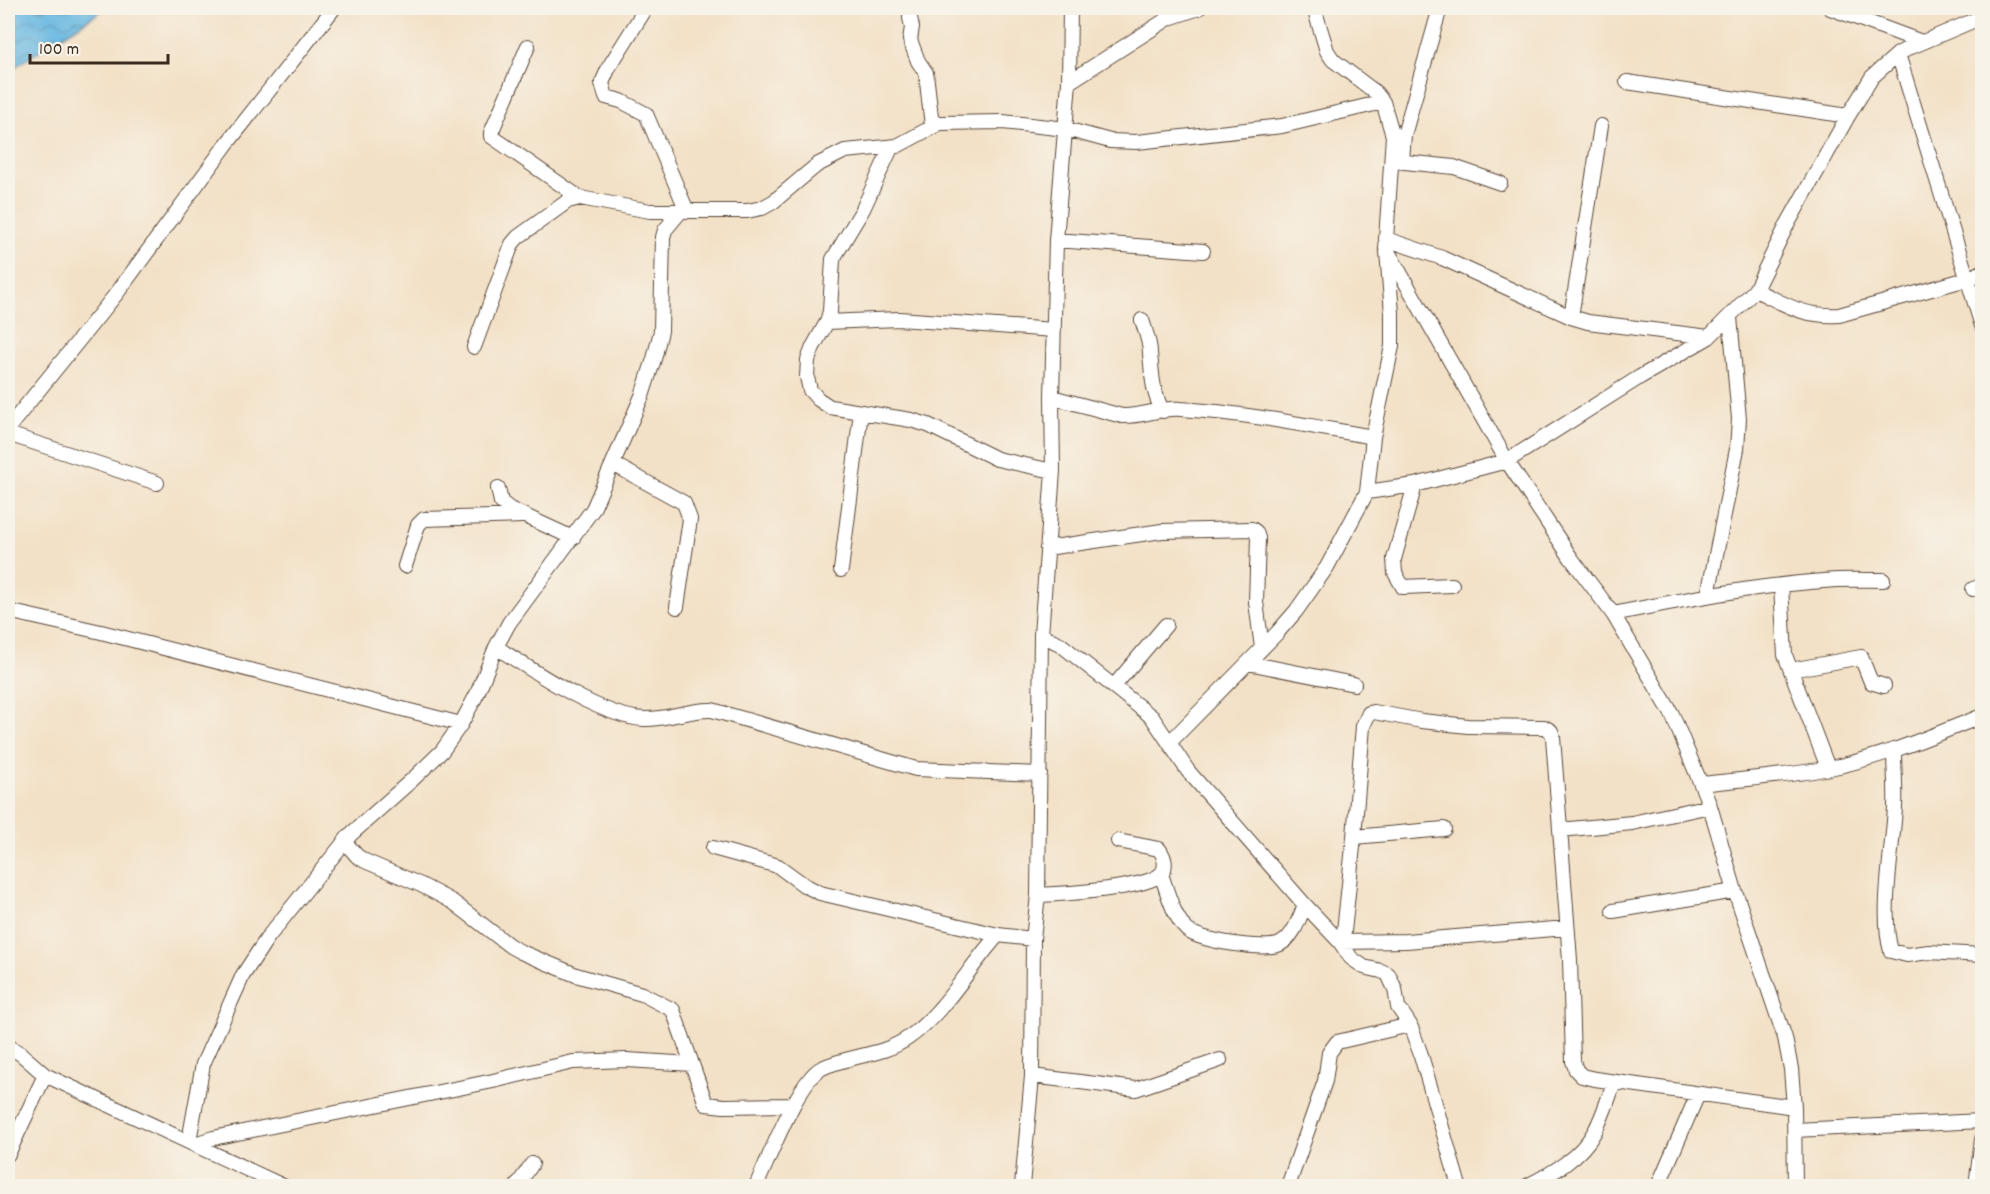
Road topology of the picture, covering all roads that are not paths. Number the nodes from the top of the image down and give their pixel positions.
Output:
1 (334, 8) edge
2 (646, 8) edge
3 (912, 8) edge
4 (1070, 8) edge
5 (1199, 8) edge
6 (1314, 8) edge
7 (1440, 8) edge
8 (1830, 8) edge
9 (1983, 17) edge
10 (1922, 42) junction
11 (528, 46) dead end
12 (1898, 54) junction
13 (1069, 82) junction
14 (1627, 82) dead end
15 (1383, 102) junction
16 (1848, 116) junction
17 (932, 126) junction
18 (1600, 126) dead end
19 (1066, 129) junction
20 (891, 148) junction
21 (1397, 161) junction
22 (1500, 183) dead end
23 (580, 198) junction
24 (683, 212) junction
25 (1056, 240) junction
26 (1386, 243) junction
27 (1203, 251) dead end
28 (1983, 272) edge
29 (1967, 279) junction
30 (1755, 290) junction
31 (1571, 317) junction
32 (1730, 317) junction
33 (1142, 320) dead end
34 (827, 322) junction
35 (1983, 326) edge
36 (1054, 330) junction
37 (1709, 337) junction
38 (474, 348) dead end
39 (1052, 397) junction
40 (1163, 411) junction
41 (861, 412) junction
42 (8, 428) edge
43 (8, 434) edge
44 (1373, 438) junction
45 (1507, 461) junction
46 (613, 465) junction
47 (1053, 471) junction
48 (157, 483) dead end
49 (1416, 485) junction
50 (498, 488) dead end
51 (1367, 492) junction
52 (522, 516) junction
53 (573, 538) junction
54 (1047, 548) junction
55 (405, 566) dead end
56 (841, 570) dead end
57 (1883, 580) dead end
58 (1452, 585) dead end
59 (1781, 586) junction
60 (1708, 595) junction
61 (677, 607) dead end
62 (8, 611) edge
63 (1613, 614) junction
64 (1166, 625) dead end
65 (1041, 635) junction
66 (496, 647) junction
67 (1262, 648) junction
68 (1248, 663) junction
69 (1791, 670) junction
70 (1354, 684) dead end
71 (1114, 686) junction
72 (1884, 686) dead end
73 (1983, 716) edge
74 (461, 724) junction
75 (1169, 742) junction
76 (1894, 751) junction
77 (1828, 768) junction
78 (1040, 774) junction
79 (1702, 784) junction
80 (1710, 806) junction
81 (1444, 829) dead end
82 (1560, 830) junction
83 (1354, 837) junction
84 (1118, 841) dead end
85 (345, 842) junction
86 (713, 848) dead end
87 (1161, 874) junction
88 (1735, 891) junction
89 (1038, 896) junction
90 (1305, 905) junction
91 (1613, 911) dead end
92 (1567, 928) junction
93 (998, 935) junction
94 (1033, 939) junction
95 (1342, 942) junction
96 (1983, 955) edge
97 (1410, 1025) junction
98 (8, 1046) edge
99 (1220, 1060) dead end
100 (692, 1064) junction
101 (45, 1075) junction
102 (1032, 1076) junction
103 (1614, 1083) junction
104 (1698, 1094) junction
105 (793, 1105) junction
106 (1794, 1107) junction
107 (1983, 1120) edge
108 (1795, 1131) junction
109 (1983, 1139) edge
110 (192, 1143) junction
111 (8, 1154) edge
112 (532, 1164) dead end
113 (284, 1186) edge
114 (517, 1186) edge
115 (756, 1186) edge
116 (1022, 1186) edge
117 (1288, 1186) edge
118 (1459, 1186) edge
119 (1527, 1186) edge
120 (1658, 1186) edge
121 (1795, 1186) edge
122 (1976, 1186) edge

1 - 42 street
2 - 24 street
3 - 17 street
4 - 13 street
5 - 13 street
6 - 15 street
7 - 21 street
8 - 10 street
9 - 10 street
10 - 12 street
11 - 23 street
12 - 16 street
12 - 29 street
13 - 19 street
14 - 16 street
15 - 19 street
15 - 21 street
16 - 30 street
17 - 19 street
17 - 20 street
18 - 31 street
19 - 25 street
20 - 24 street
20 - 34 street
21 - 22 street
21 - 26 street
23 - 24 street
23 - 38 street
24 - 46 street
25 - 27 street
25 - 36 street
26 - 31 street
26 - 44 street
26 - 45 street
28 - 29 street
29 - 30 street
29 - 35 street
30 - 32 street
31 - 37 street
32 - 37 street
32 - 60 street
33 - 40 street
34 - 36 street
34 - 41 street
36 - 39 street
37 - 45 street
39 - 40 street
39 - 47 street
40 - 44 street
41 - 47 street
41 - 56 street
43 - 48 street
44 - 51 street
45 - 49 street
45 - 63 street
46 - 53 street
46 - 61 street
47 - 54 street
49 - 51 street
49 - 58 street
50 - 52 street
51 - 67 street
52 - 53 street
52 - 55 street
53 - 66 street
54 - 65 street
54 - 67 street
57 - 59 street
59 - 60 street
59 - 69 street
60 - 63 street
62 - 74 street
63 - 79 street
64 - 71 street
65 - 71 street
65 - 78 street
66 - 74 street
66 - 78 street
67 - 68 street
68 - 70 street
68 - 75 street
69 - 72 street
69 - 77 street
71 - 75 street
73 - 76 street
74 - 85 street
75 - 90 street
76 - 77 street
76 - 96 street
77 - 79 street
78 - 89 street
79 - 80 street
80 - 82 street
80 - 88 street
81 - 83 street
82 - 83 street
82 - 92 street
83 - 95 street
84 - 87 street
85 - 100 street
85 - 110 street
86 - 93 street
87 - 89 street
87 - 90 street
88 - 91 street
88 - 106 street
89 - 94 street
90 - 95 street
92 - 95 street
92 - 103 street
93 - 94 street
93 - 105 street
94 - 102 street
95 - 97 street
97 - 117 street
97 - 118 street
98 - 101 street
99 - 102 street
100 - 105 street
100 - 110 street
101 - 110 street
101 - 111 street
102 - 116 street
103 - 104 street
103 - 119 street
104 - 106 street
104 - 120 street
105 - 115 street
106 - 108 street
107 - 108 street
108 - 121 street
109 - 122 street
110 - 113 street
112 - 114 street

